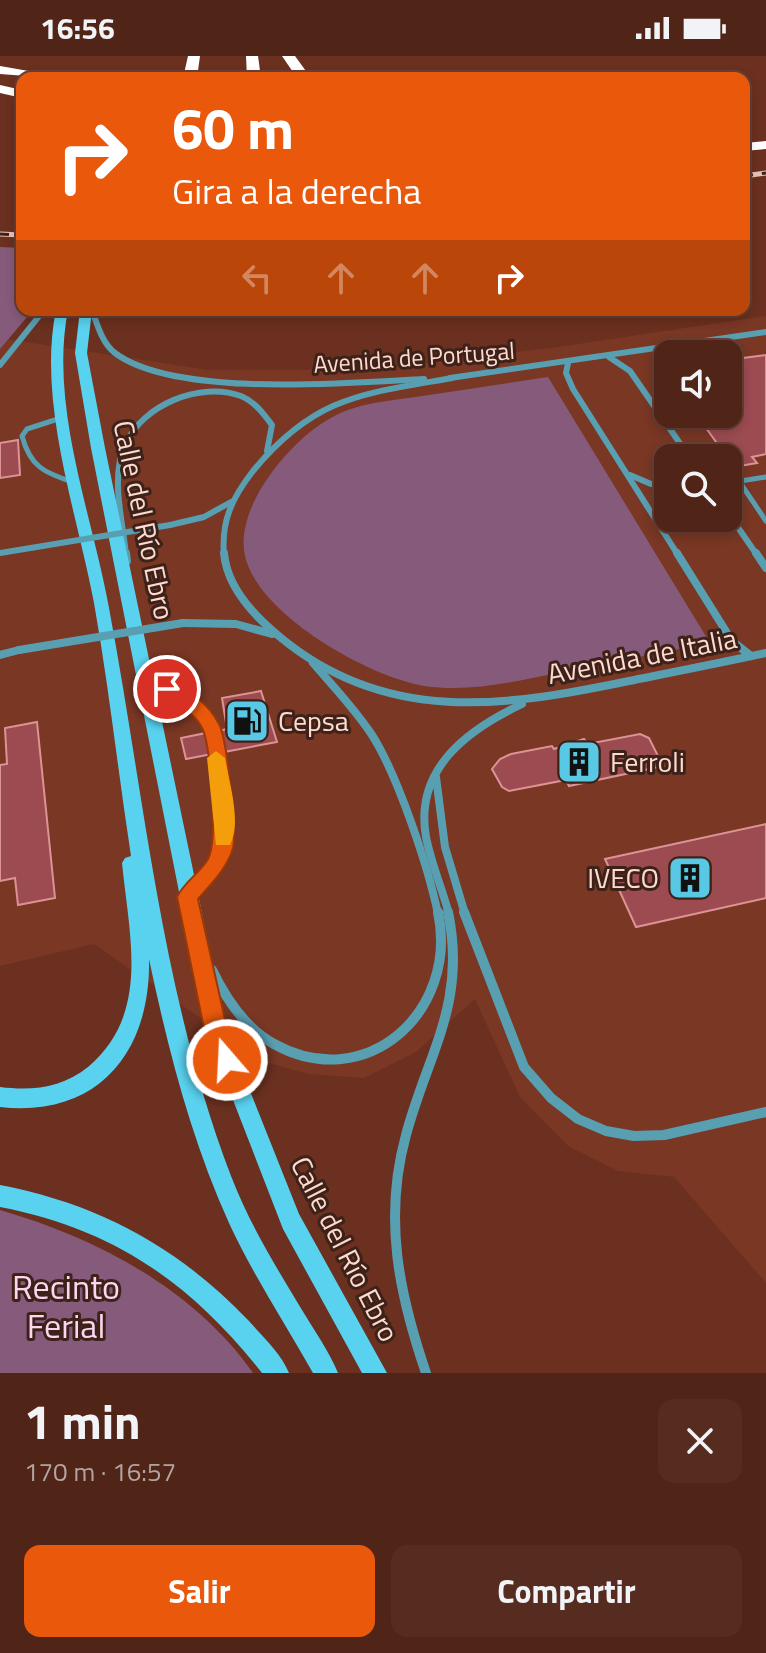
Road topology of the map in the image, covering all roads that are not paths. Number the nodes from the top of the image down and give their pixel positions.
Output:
1 (39, 316) edge
2 (61, 316) edge
3 (85, 316) edge
4 (95, 316) edge
5 (766, 332) edge
6 (608, 356) junction
7 (568, 363) junction
8 (0, 365) edge
9 (452, 378) junction
10 (64, 417) junction
11 (680, 444) edge
12 (265, 456) junction
13 (626, 473) junction
14 (766, 477) edge
15 (742, 481) edge
16 (76, 482) junction
17 (654, 484) edge
18 (742, 485) edge
19 (232, 502) junction
20 (654, 516) edge
21 (766, 521) edge
22 (664, 532) edge
23 (741, 532) edge
24 (0, 553) edge
25 (766, 568) edge
26 (131, 602) junction
27 (274, 634) junction
28 (0, 653) edge
29 (766, 653) edge
30 (305, 654) junction
31 (751, 656) junction
32 (146, 675) junction
33 (526, 702) junction
34 (125, 762) junction
35 (436, 771) junction
36 (187, 897) junction
37 (0, 1097) edge
38 (766, 1112) edge
39 (0, 1196) edge
40 (277, 1373) edge
41 (326, 1373) edge
42 (375, 1373) edge
43 (426, 1373) edge

1 - 8 street
2 - 10 main road, Calle del Río Ebro
3 - 26 main road, Calle del Río Ebro
4 - 9 street, Avenida de Portugal
5 - 6 street, Avenida de Portugal
6 - 7 street, Avenida de Portugal
6 - 11 street
7 - 9 street, Avenida de Portugal
7 - 13 street
9 - 12 street
10 - 16 main road, Calle del Río Ebro
10 - 16 lane
12 - 19 street
12 - 26 street
13 - 17 street
13 - 20 street
14 - 15 lane
16 - 34 main road, Calle del Río Ebro
18 - 21 lane
19 - 24 street, bridge
19 - 27 street
22 - 31 street
23 - 25 street
26 - 32 main road, Calle del Río Ebro
27 - 28 street, bridge
27 - 30 street
29 - 31 street, Avenida de Italia
30 - 33 street
30 - 36 street
31 - 33 street, Avenida de Italia
32 - 36 main road, Calle del Río Ebro
32 - 36 lane
33 - 35 street
34 - 37 main road
34 - 41 main road, Calle del Río Ebro
35 - 38 street
35 - 43 street
36 - 42 main road, Calle del Río Ebro
39 - 40 main road

